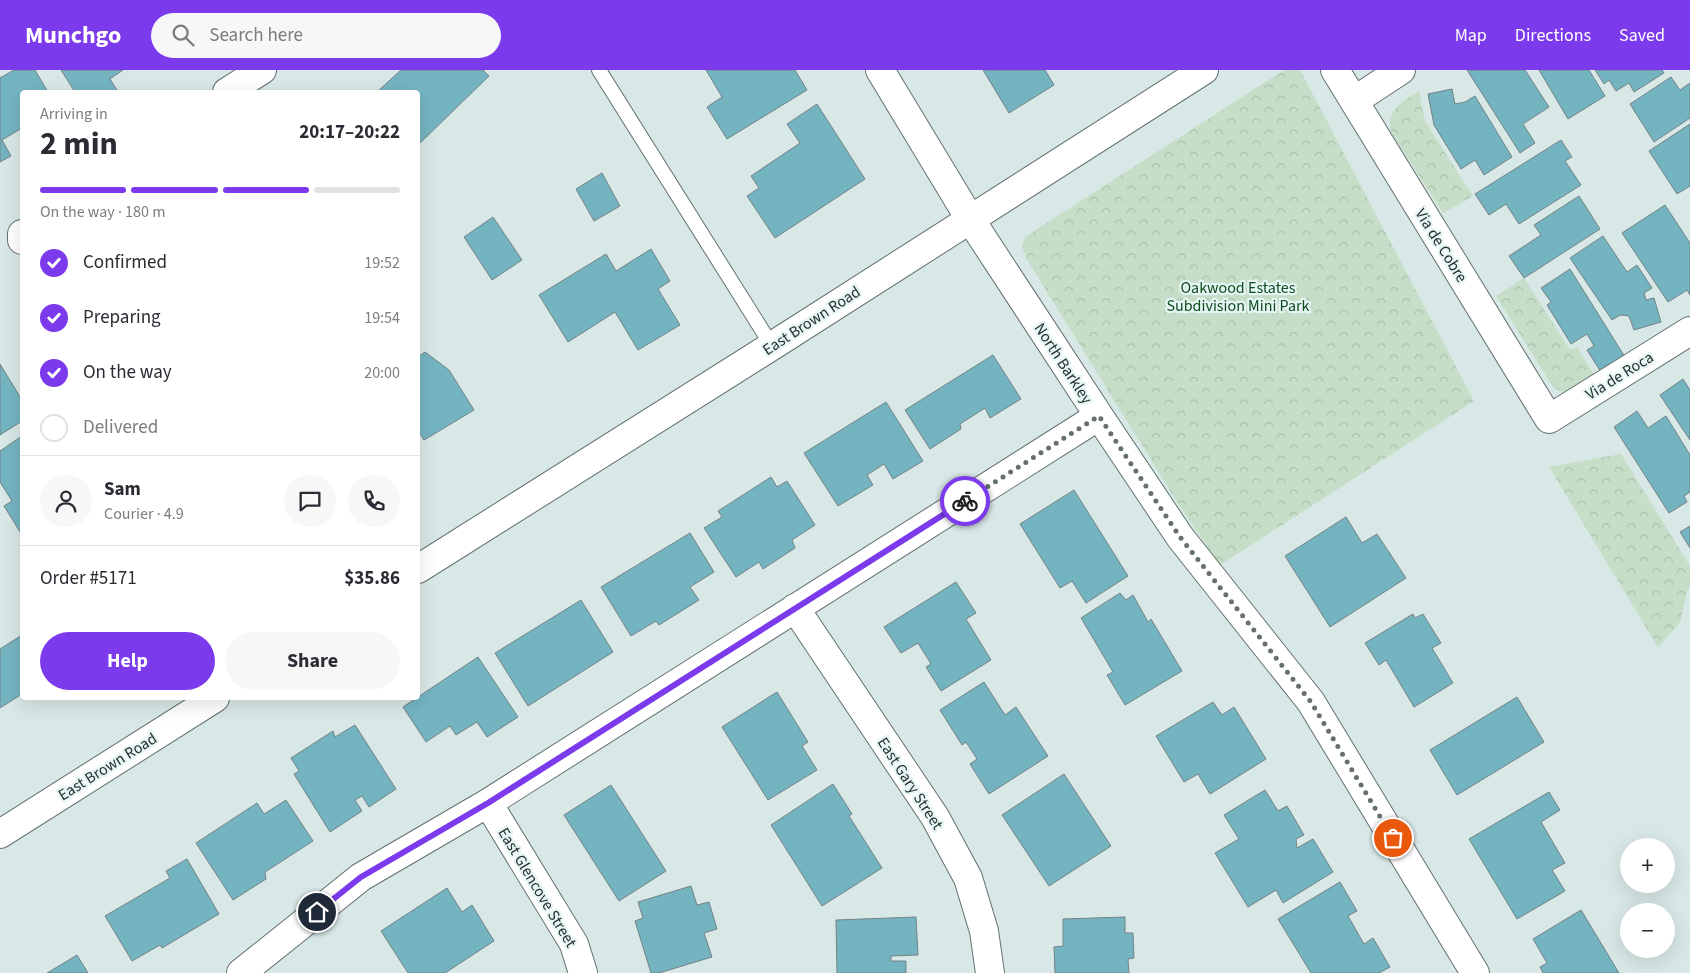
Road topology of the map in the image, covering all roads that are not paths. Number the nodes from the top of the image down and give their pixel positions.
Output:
1 (262, 70) edge
2 (599, 70) edge
3 (880, 70) edge
4 (1336, 70) edge
5 (1401, 70) edge
6 (1187, 74) edge
7 (231, 90) edge
8 (1354, 101) junction
9 (970, 219) junction
10 (1690, 331) edge
11 (772, 346) junction
12 (1099, 416) junction
13 (1549, 419) joint
14 (420, 568) edge
15 (796, 608) junction
16 (212, 700) edge
17 (488, 803) junction
18 (0, 834) edge
19 (241, 973) edge
20 (583, 973) edge
21 (990, 973) edge
22 (1475, 973) edge

1 - 7 street
2 - 11 lane
3 - 9 street, North Barkley
4 - 8 street, Via de Cobre
5 - 8 street
6 - 9 street, East Brown Road
8 - 13 street, Via de Cobre
9 - 11 street, East Brown Road
9 - 12 street, North Barkley
10 - 13 street, Via de Roca
11 - 14 street, East Brown Road
12 - 15 street
12 - 22 street, North Barkley
15 - 17 street
15 - 21 street, East Gary Street
16 - 18 street, East Brown Road
17 - 19 street
17 - 20 street, East Glencove Street

